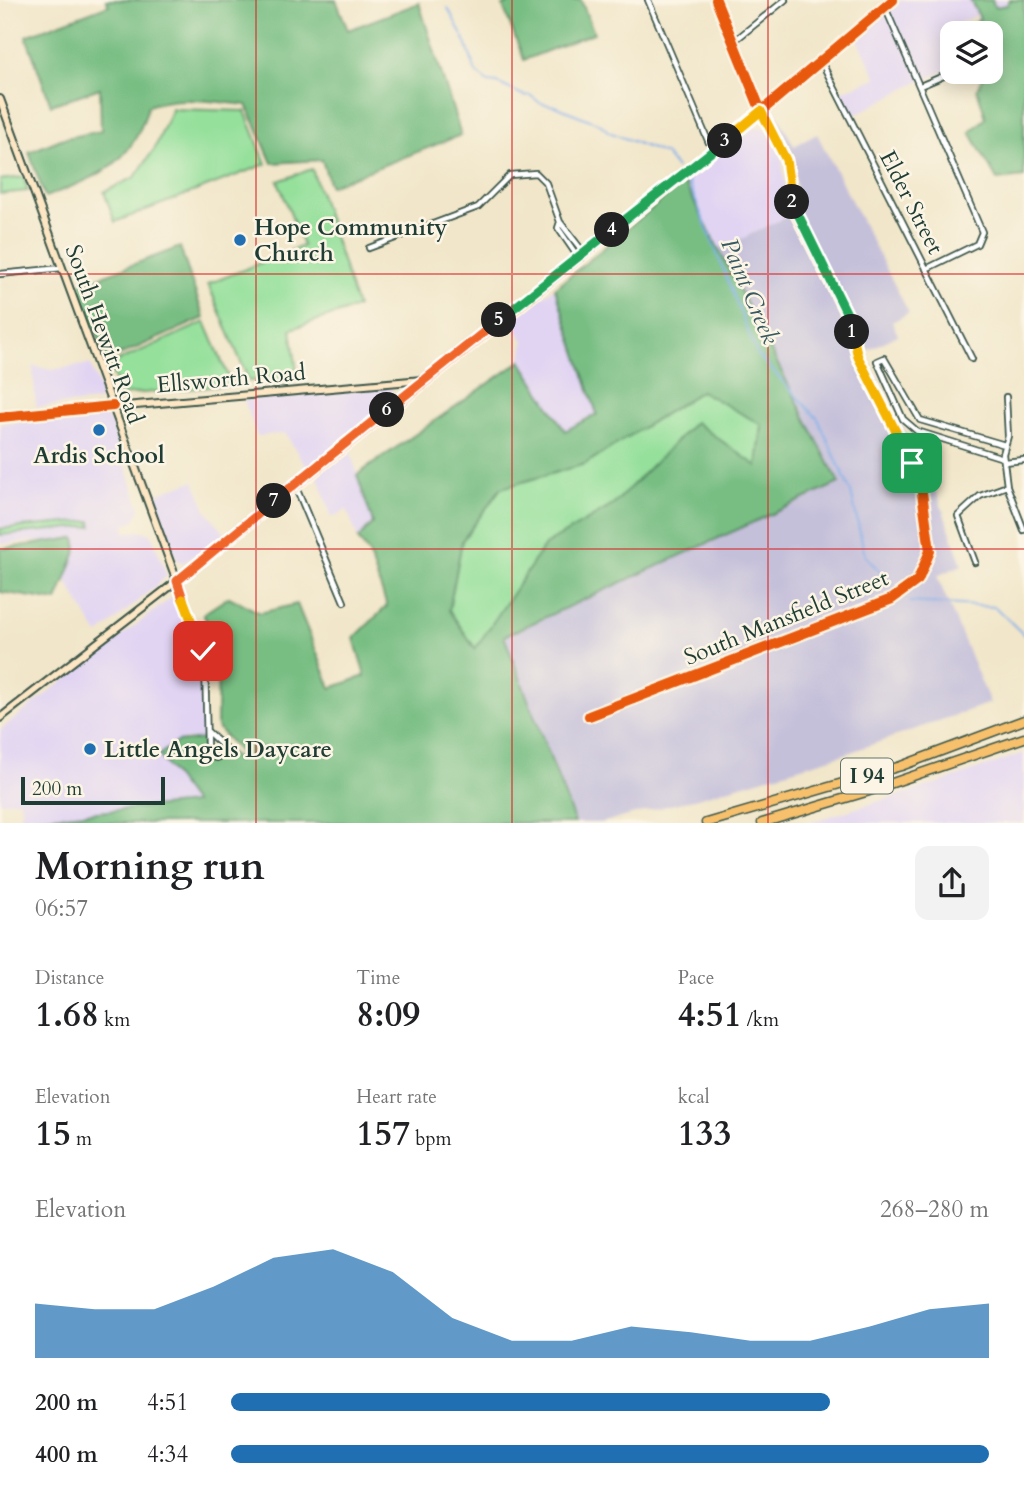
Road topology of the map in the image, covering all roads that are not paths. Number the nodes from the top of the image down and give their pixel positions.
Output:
1 (648, 0) edge
2 (716, 0) edge
3 (785, 0) edge
4 (893, 0) edge
5 (885, 7) junction
6 (733, 42) junction
7 (821, 61) junction
8 (940, 78) edge
9 (920, 86) junction
10 (0, 101) edge
11 (2, 110) edge
12 (761, 111) junction
13 (712, 150) junction
14 (369, 248) dead end
15 (581, 255) junction
16 (62, 268) junction
17 (926, 269) junction
18 (0, 274) edge
19 (972, 359) dead end
20 (424, 380) junction
21 (1006, 397) dead end
22 (113, 406) junction
23 (0, 417) edge
24 (1005, 446) junction
25 (1004, 460) junction
26 (1024, 460) edge
27 (295, 484) junction
28 (1007, 486) junction
29 (1024, 530) edge
30 (975, 562) dead end
31 (177, 581) junction
32 (344, 602) dead end
33 (589, 716) dead end
34 (0, 718) edge
35 (1024, 720) edge
36 (208, 732) junction
37 (1024, 738) edge
38 (706, 823) edge
39 (762, 823) edge

1 - 13 street
2 - 6 street, South Mansfield Street
3 - 6 street
4 - 5 main road
5 - 7 main road
5 - 9 street
6 - 12 street, South Mansfield Street
7 - 12 main road
7 - 17 street, Elder Street
8 - 9 street
9 - 17 street
10 - 11 main road, South Hewitt Road
11 - 16 main road, South Hewitt Road
12 - 13 main road
12 - 33 street, South Mansfield Street
13 - 15 main road
14 - 15 street
15 - 20 main road
16 - 18 street
16 - 22 main road, South Hewitt Road
17 - 19 street, Elder Street
20 - 22 main road, Ellsworth Road
20 - 27 main road
21 - 24 street
22 - 23 main road, Ellsworth Road
22 - 31 main road, South Hewitt Road
24 - 25 street
24 - 25 street
25 - 26 street
25 - 28 street
27 - 31 main road
27 - 32 street
28 - 29 street
28 - 30 street
31 - 34 main road
31 - 36 street
35 - 38 highway, I 94
36 - 36 street
37 - 39 highway, I 94

